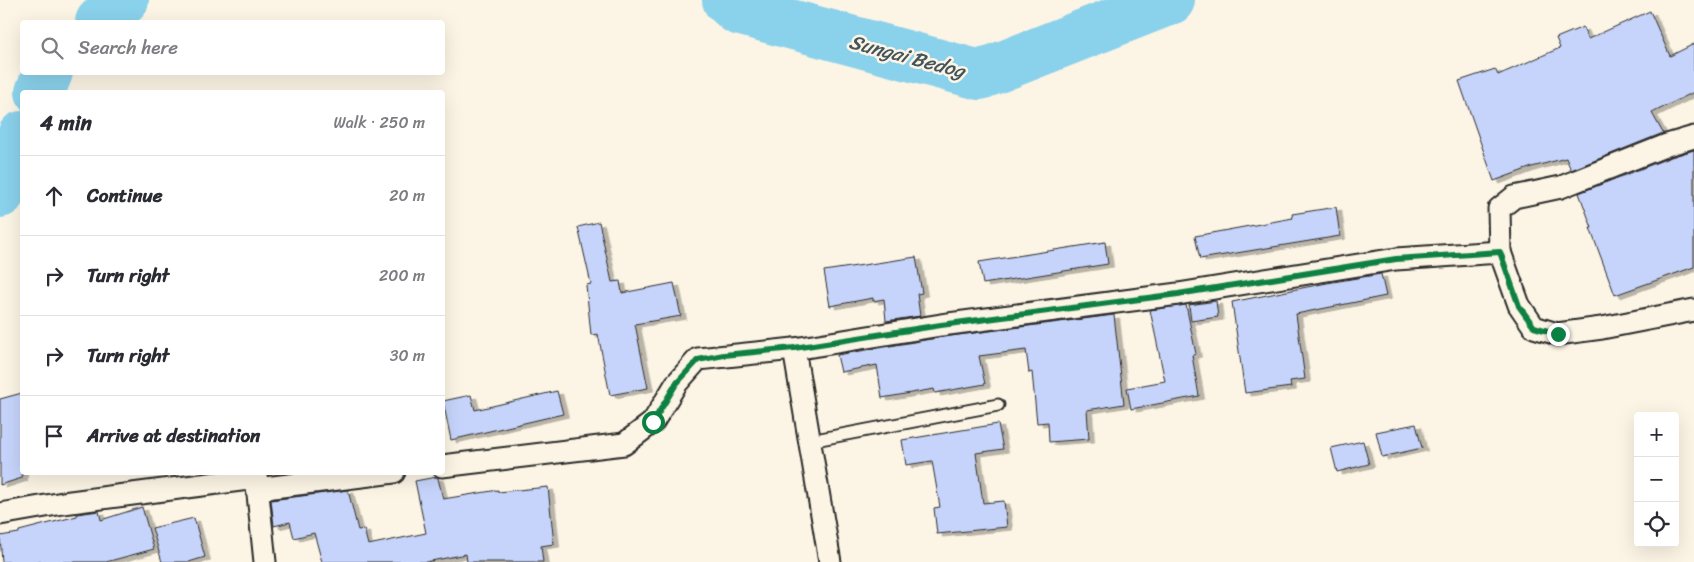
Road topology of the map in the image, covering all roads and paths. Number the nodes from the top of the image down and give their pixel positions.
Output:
1 (1694, 137) edge
2 (1500, 252) junction
3 (1694, 310) edge
4 (794, 348) junction
5 (998, 405) dead end
6 (810, 441) junction
7 (445, 466) edge
8 (342, 475) edge
9 (256, 480) edge
10 (0, 514) edge
11 (265, 562) edge
12 (830, 562) edge

1 - 2 street
2 - 3 street
2 - 4 street
4 - 6 street
4 - 7 street
5 - 6 lane
6 - 12 street
8 - 9 street
9 - 10 street
9 - 11 street

